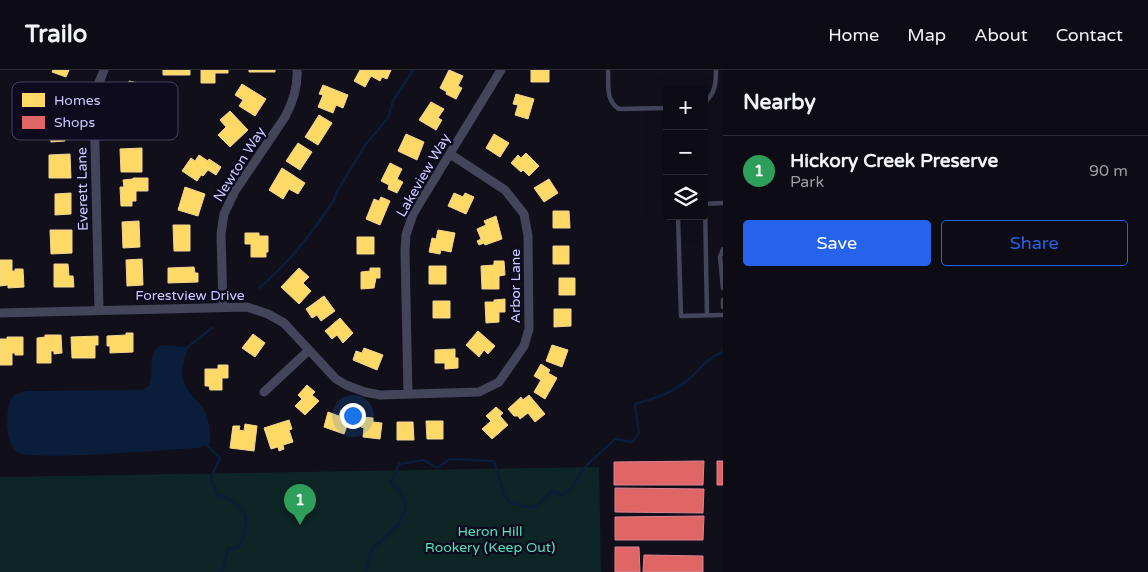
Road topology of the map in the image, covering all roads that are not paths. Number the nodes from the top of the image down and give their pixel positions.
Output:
1 (104, 70) edge
2 (297, 70) edge
3 (501, 70) edge
4 (608, 70) edge
5 (716, 70) edge
6 (99, 82) edge
7 (708, 99) edge
8 (663, 108) edge
9 (95, 140) edge
10 (450, 154) junction
11 (723, 203) edge
12 (708, 204) edge
13 (678, 220) edge
14 (705, 220) edge
15 (723, 250) edge
16 (723, 288) edge
17 (723, 302) edge
18 (223, 307) junction
19 (723, 307) edge
20 (99, 310) junction
21 (0, 313) edge
22 (707, 315) junction
23 (723, 315) edge
24 (309, 350) junction
25 (264, 392) dead end
26 (408, 394) junction

1 - 6 street, Everett Lane
2 - 18 street, Newton Way
3 - 10 street, Lakeview Way
4 - 8 lane
5 - 7 lane
9 - 20 street, Everett Lane
10 - 26 street, Lakeview Way
10 - 26 street, Arbor Lane
11 - 12 lane
13 - 22 lane
14 - 22 lane
15 - 16 lane
17 - 19 lane
18 - 20 street, Forestview Drive
18 - 24 street, Forestview Drive
20 - 21 street, Forestview Drive
22 - 23 lane
24 - 25 street
24 - 26 street, Forestview Drive

